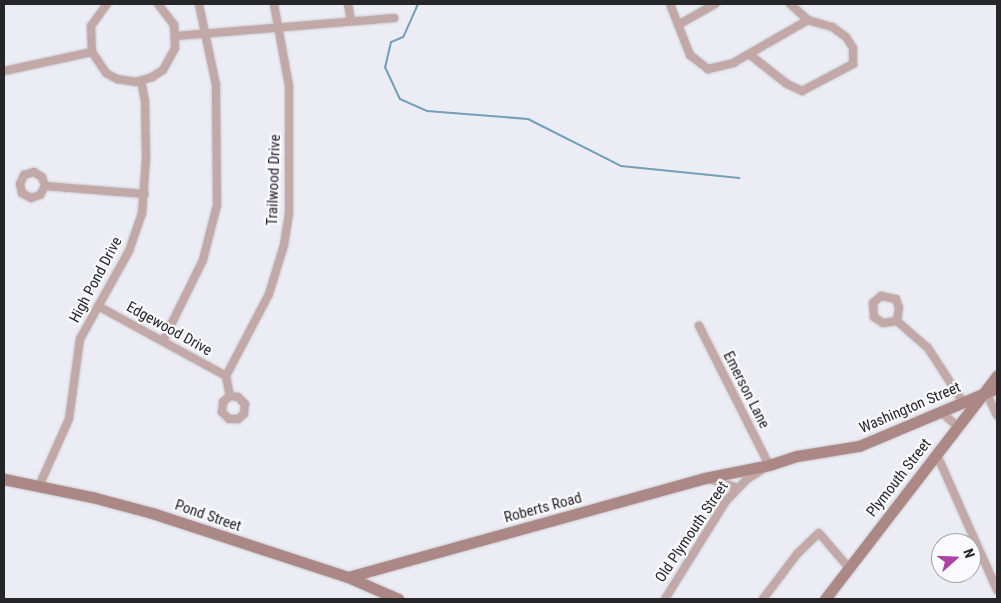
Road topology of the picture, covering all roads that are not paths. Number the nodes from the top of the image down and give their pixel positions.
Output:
1 (107, 4) edge
2 (158, 4) edge
3 (199, 4) edge
4 (274, 4) edge
5 (348, 4) edge
6 (670, 4) edge
7 (715, 4) edge
8 (790, 4) edge
9 (394, 18) dead end
10 (808, 20) junction
11 (351, 21) junction
12 (678, 25) junction
13 (279, 27) junction
14 (206, 33) junction
15 (176, 36) junction
16 (92, 52) junction
17 (749, 54) junction
18 (4, 71) edge
19 (141, 81) junction
20 (45, 186) dead end
21 (145, 194) junction
22 (98, 306) junction
23 (897, 321) dead end
24 (699, 326) dead end
25 (163, 341) junction
26 (226, 376) junction
27 (997, 376) edge
28 (992, 390) edge
29 (230, 396) dead end
30 (963, 402) junction
31 (946, 410) junction
32 (997, 416) edge
33 (960, 423) junction
34 (937, 455) junction
35 (769, 465) junction
36 (746, 471) joint
37 (705, 478) junction
38 (4, 479) edge
39 (39, 486) junction
40 (738, 488) junction
41 (849, 568) junction
42 (348, 577) junction
43 (997, 590) edge
44 (382, 596) edge
45 (398, 599) edge
46 (665, 599) edge
47 (763, 599) edge
48 (825, 599) edge

1 - 16 street
2 - 15 street
3 - 14 street
4 - 13 street, Trailwood Drive
5 - 11 street
6 - 12 street
7 - 12 street
8 - 10 street
9 - 11 street
10 - 17 street
10 - 17 street
11 - 13 street
12 - 17 street
13 - 14 street
13 - 26 street, Trailwood Drive
14 - 15 street
14 - 25 street
15 - 19 street
16 - 18 street
16 - 19 street
19 - 21 street, High Pond Drive
20 - 21 street
21 - 22 street, High Pond Drive
22 - 25 street, Edgewood Drive
22 - 39 street, High Pond Drive
23 - 30 street
24 - 35 street, Emerson Lane
25 - 26 street, Edgewood Drive
26 - 29 street
27 - 28 main road, Plymouth Street
28 - 30 main road, Washington Street
28 - 32 street
28 - 33 main road, Plymouth Street
30 - 31 main road, Washington Street
31 - 33 street
31 - 35 main road, Washington Street
33 - 34 main road, Plymouth Street
34 - 41 main road, Plymouth Street
34 - 43 street
35 - 36 main road, Washington Street
35 - 40 street, Old Plymouth Street
36 - 37 main road, Roberts Road
37 - 40 street
37 - 42 main road, Roberts Road
38 - 39 main road, Pond Street
39 - 42 main road, Pond Street
40 - 46 street, Old Plymouth Street
41 - 47 street
41 - 48 main road, Plymouth Street
42 - 44 main road, Pond Street
44 - 45 main road, Pond Street

